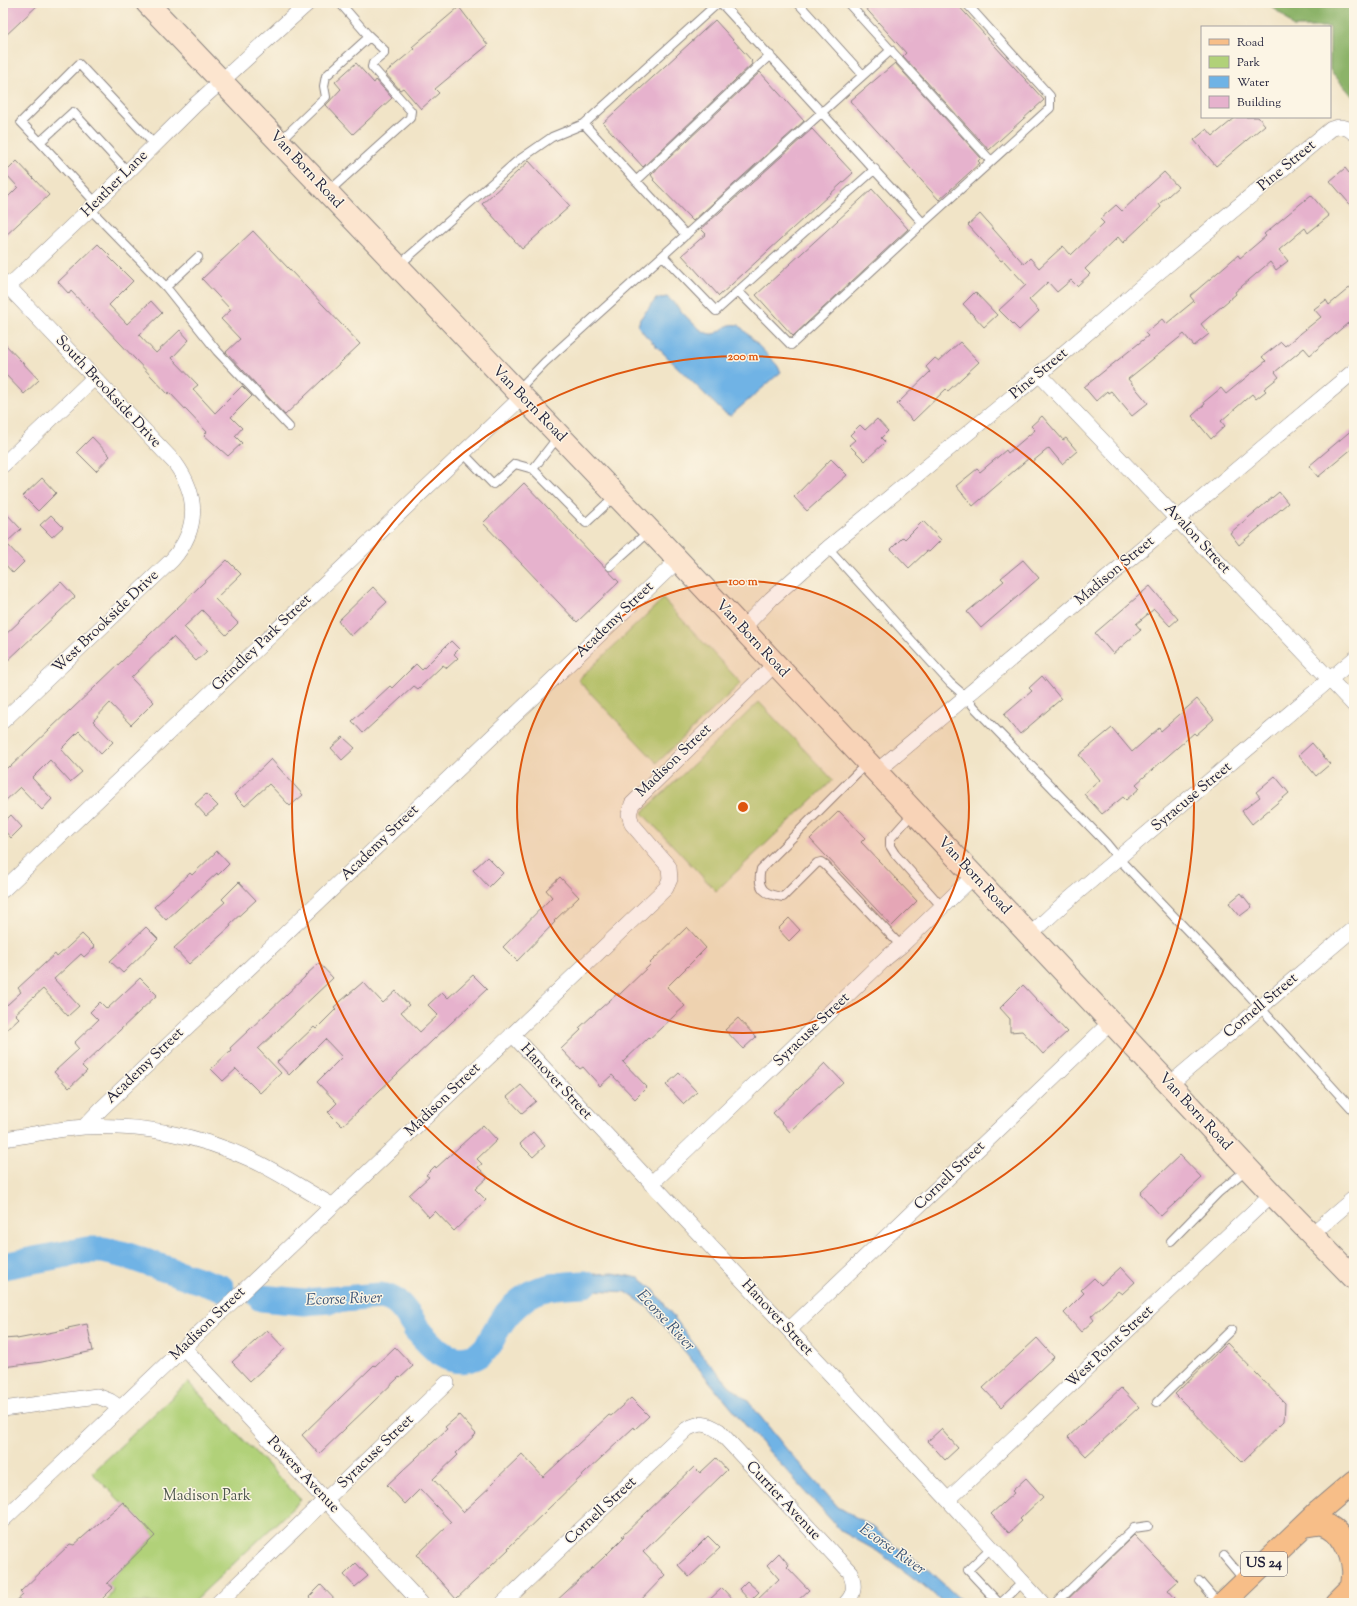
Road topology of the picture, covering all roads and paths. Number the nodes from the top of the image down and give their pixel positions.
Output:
1 (147, 3) edge
2 (308, 3) edge
3 (340, 3) edge
4 (720, 3) edge
5 (798, 3) edge
6 (848, 3) edge
7 (966, 3) edge
8 (367, 34) junction
9 (891, 50) junction
10 (770, 55) junction
11 (864, 75) junction
12 (222, 81) junction
13 (823, 112) junction
14 (584, 124) junction
15 (1354, 133) edge
16 (40, 142) junction
17 (279, 142) junction
18 (155, 145) junction
19 (991, 161) junction
20 (875, 169) junction
21 (128, 172) junction
22 (636, 181) junction
23 (327, 192) junction
24 (93, 206) junction
25 (923, 222) junction
26 (686, 235) junction
27 (663, 256) junction
28 (198, 257) dead end
29 (398, 267) junction
30 (6, 284) edge
31 (166, 287) junction
32 (738, 292) junction
33 (1354, 371) edge
34 (1039, 374) junction
35 (94, 378) junction
36 (519, 394) junction
37 (289, 427) dead end
38 (559, 436) junction
39 (463, 452) junction
40 (3, 465) edge
41 (533, 469) junction
42 (616, 496) junction
43 (192, 514) joint
44 (1178, 518) junction
45 (649, 530) junction
46 (828, 548) junction
47 (678, 560) junction
48 (610, 566) dead end
49 (742, 629) junction
50 (1354, 659) edge
51 (775, 664) junction
52 (1330, 680) junction
53 (965, 696) junction
54 (1354, 706) edge
55 (3, 721) edge
56 (872, 767) junction
57 (914, 812) junction
58 (1119, 859) junction
59 (974, 876) junction
60 (3, 890) edge
61 (942, 907) junction
62 (1354, 928) edge
63 (1030, 935) junction
64 (901, 946) junction
65 (1260, 1008) junction
66 (1111, 1022) junction
67 (512, 1034) junction
68 (1169, 1085) junction
69 (1354, 1111) edge
70 (84, 1127) junction
71 (3, 1139) edge
72 (1248, 1168) junction
73 (651, 1184) junction
74 (1272, 1194) junction
75 (1354, 1198) edge
76 (332, 1205) junction
77 (1312, 1234) junction
78 (1171, 1240) dead end
79 (1354, 1278) edge
80 (789, 1330) junction
81 (1231, 1330) dead end
82 (184, 1348) junction
83 (447, 1384) dead end
84 (1157, 1402) dead end
85 (120, 1408) junction
86 (3, 1409) edge
87 (702, 1424) joint
88 (1354, 1481) edge
89 (326, 1500) junction
90 (948, 1500) junction
91 (3, 1520) edge
92 (1148, 1526) dead end
93 (1305, 1526) junction
94 (992, 1547) junction
95 (1224, 1556) dead end
96 (1252, 1576) junction
97 (1199, 1581) dead end
98 (1023, 1582) junction
99 (1348, 1595) edge
100 (218, 1603) edge
101 (421, 1603) edge
102 (503, 1603) edge
103 (846, 1603) edge
104 (1000, 1603) edge
105 (1042, 1603) edge
106 (1056, 1603) edge
107 (1218, 1603) edge
108 (1223, 1603) edge
109 (1235, 1603) edge

1 - 12 main road, Van Born Road
2 - 12 street, Heather Lane
3 - 8 lane
4 - 10 lane
4 - 14 lane
5 - 11 lane
6 - 9 lane
7 - 19 lane
8 - 17 lane
8 - 23 lane
9 - 11 lane
9 - 19 lane
10 - 13 lane
10 - 22 lane
11 - 13 lane
12 - 17 main road, Van Born Road
12 - 18 street, Heather Lane
13 - 20 lane
13 - 26 lane
14 - 22 lane
14 - 29 lane
15 - 34 street, Pine Street
16 - 18 lane
16 - 21 lane
16 - 24 lane
17 - 23 main road, Van Born Road
18 - 21 street, Heather Lane
19 - 25 lane
20 - 25 lane
20 - 32 lane
21 - 24 street, Heather Lane
22 - 26 lane
23 - 29 main road, Van Born Road
24 - 30 street, Heather Lane
24 - 31 lane
25 - 32 lane
26 - 27 lane
27 - 32 lane
27 - 36 lane
28 - 31 lane
29 - 36 main road, Van Born Road
30 - 35 street, South Brookside Drive
31 - 37 lane
33 - 44 street, Madison Street
34 - 44 street, Avalon Street
34 - 46 street, Pine Street
35 - 40 street
35 - 43 street, South Brookside Drive
36 - 38 main road, Van Born Road
36 - 39 street, Grindley Park Street
38 - 41 lane
38 - 42 main road, Van Born Road
39 - 41 lane
39 - 60 street, Grindley Park Street
41 - 42 lane
42 - 45 main road, Van Born Road
43 - 55 street, West Brookside Drive
44 - 52 street, Avalon Street
44 - 53 street, Madison Street
45 - 47 main road, Van Born Road
45 - 48 lane
46 - 49 street, Pine Street
46 - 53 lane
47 - 49 main road, Van Born Road
47 - 70 street, Academy Street
49 - 51 main road, Van Born Road
50 - 52 street, Syracuse Street
51 - 56 main road, Van Born Road
51 - 67 street, Madison Street
52 - 54 street, Avalon Street
52 - 58 street, Syracuse Street
53 - 56 street, Madison Street
53 - 58 lane
56 - 57 main road, Van Born Road
56 - 64 lane
57 - 59 main road, Van Born Road
57 - 61 lane
58 - 63 street, Syracuse Street
58 - 65 lane
59 - 61 street, Syracuse Street
59 - 63 main road, Van Born Road
61 - 64 street, Syracuse Street
62 - 65 street, Cornell Street
63 - 66 main road, Van Born Road
64 - 73 street, Syracuse Street
65 - 68 street, Cornell Street
65 - 69 lane
66 - 68 main road, Van Born Road
66 - 80 street, Cornell Street
67 - 73 street, Hanover Street
67 - 76 street, Madison Street
68 - 72 main road, Van Born Road
70 - 71 street
70 - 76 street
72 - 74 main road, Van Born Road
72 - 78 lane
73 - 80 street, Hanover Street
74 - 77 main road, Van Born Road
74 - 90 street, West Point Street
75 - 77 street
76 - 82 street, Madison Street
77 - 79 main road, Van Born Road
80 - 90 street, Hanover Street
81 - 84 lane
82 - 85 street, Madison Street
82 - 89 street, Powers Avenue
83 - 89 street, Syracuse Street
85 - 86 street
85 - 91 street, Madison Street
87 - 102 street, Cornell Street
87 - 103 street, Currier Avenue
88 - 93 main road, US 24
89 - 100 street, Syracuse Street
89 - 101 street, Powers Avenue
90 - 94 street, Hanover Street
92 - 106 lane
93 - 96 main road, US 24
93 - 99 main road
94 - 98 street, Hanover Street
94 - 104 lane
95 - 96 lane
96 - 108 main road, US 24
96 - 109 main road
97 - 107 lane
98 - 104 lane
98 - 105 street, Hanover Street

